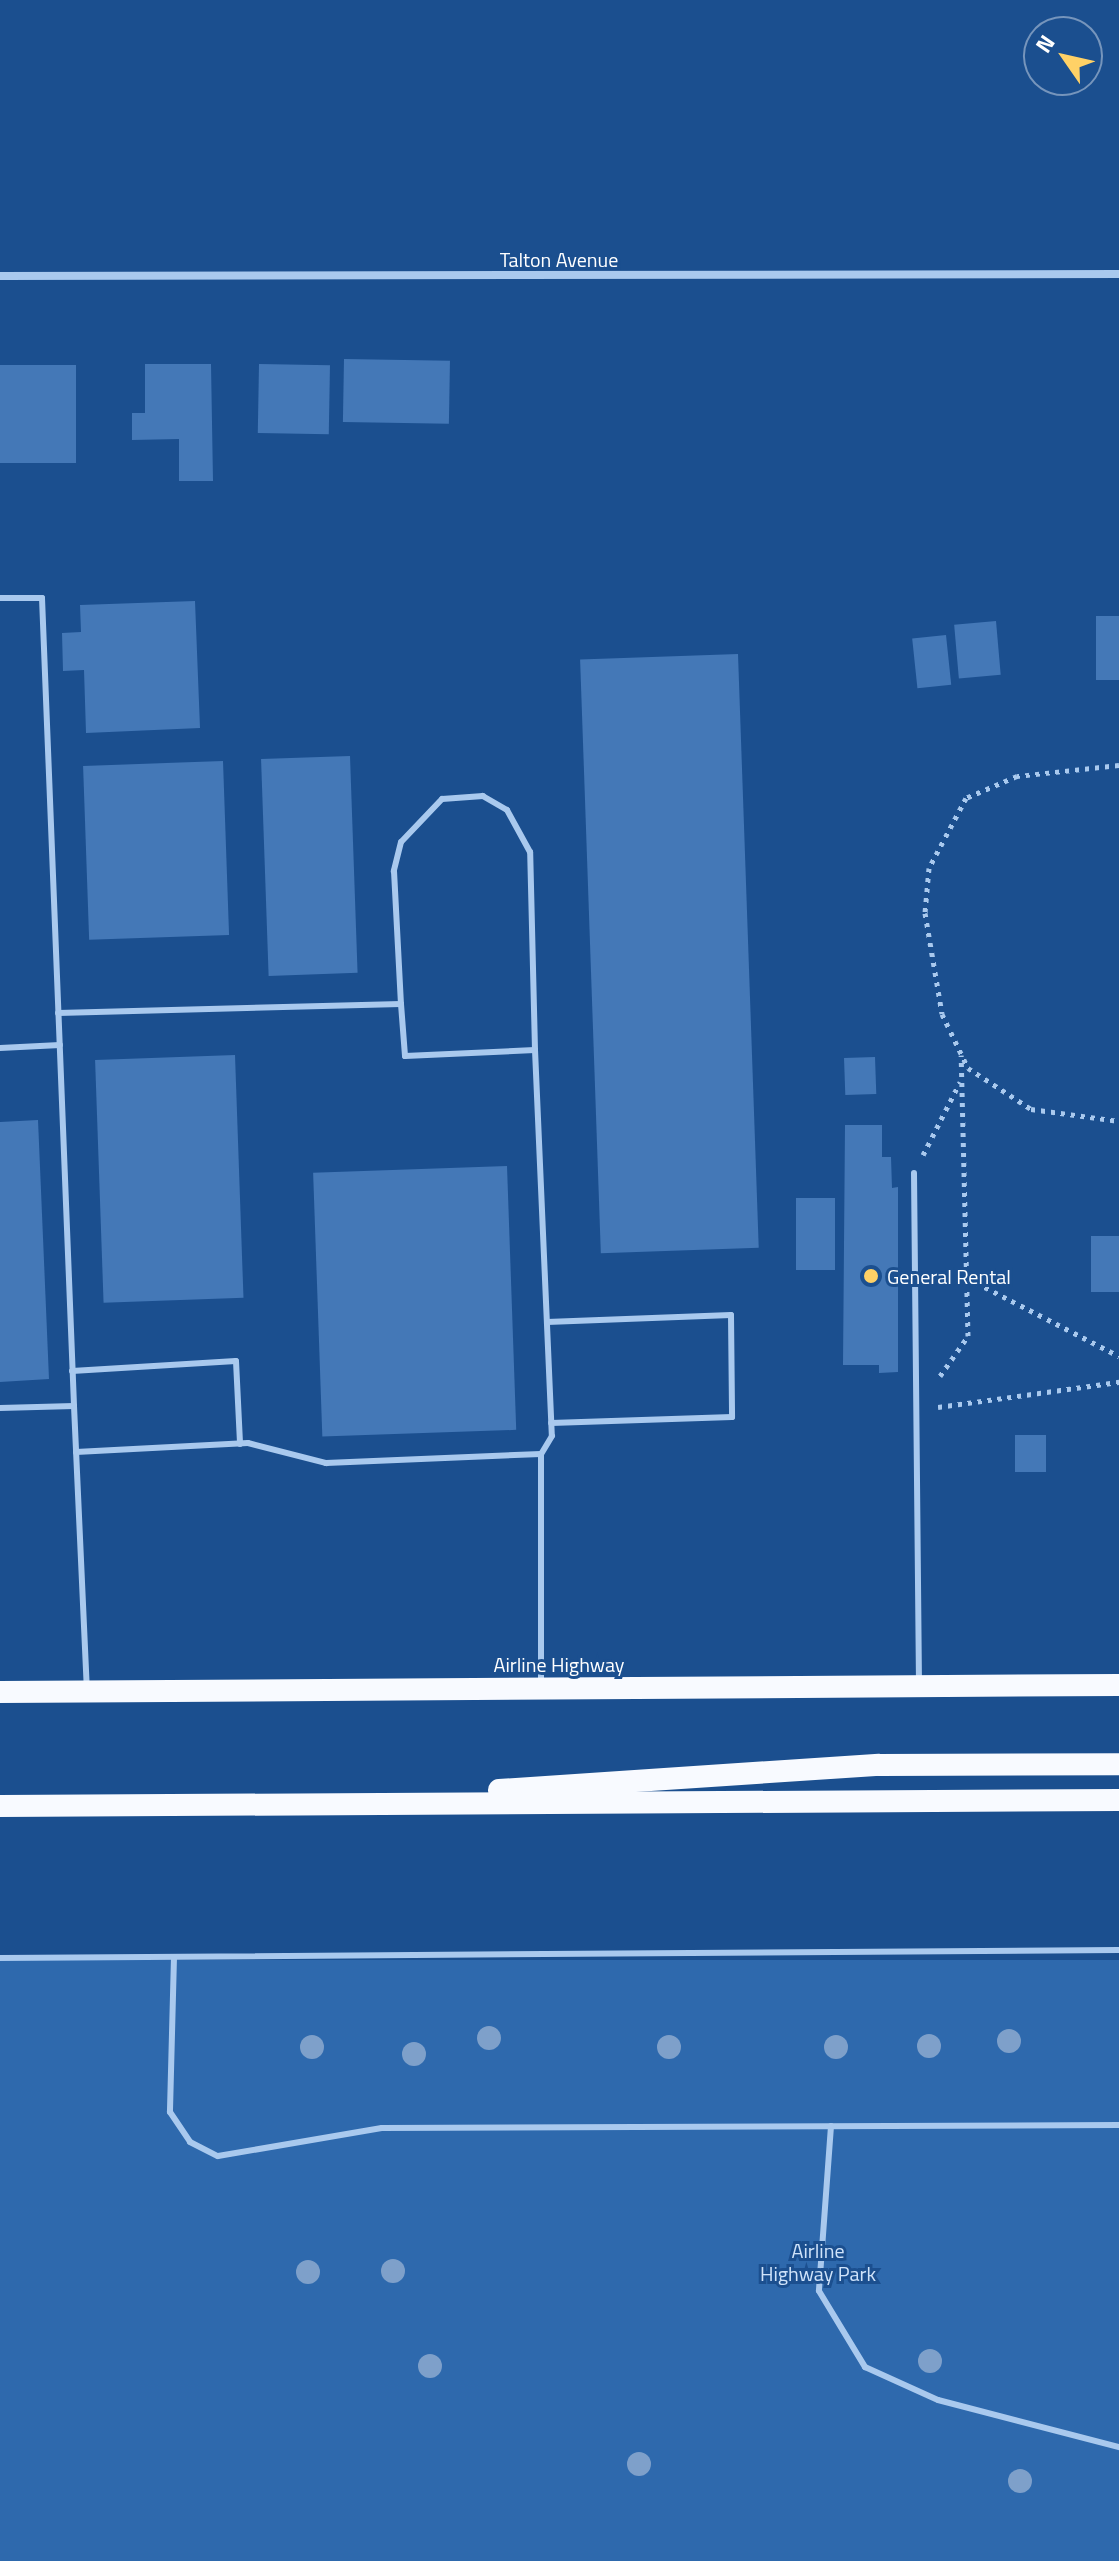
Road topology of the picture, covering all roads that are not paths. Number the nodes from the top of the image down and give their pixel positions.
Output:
1 (1119, 274) edge
2 (0, 276) edge
3 (0, 598) edge
4 (401, 1004) junction
5 (58, 1013) junction
6 (60, 1045) junction
7 (0, 1048) edge
8 (535, 1050) junction
9 (914, 1173) road end
10 (547, 1322) junction
11 (72, 1371) junction
12 (74, 1406) junction
13 (0, 1408) edge
14 (551, 1423) junction
15 (240, 1444) junction
16 (76, 1452) junction
17 (541, 1454) junction
18 (1119, 1685) edge
19 (919, 1687) junction
20 (541, 1689) junction
21 (88, 1691) junction
22 (0, 1692) edge
23 (1119, 1764) edge
24 (1119, 1800) edge
25 (310, 1804) junction
26 (0, 1806) edge
27 (1119, 1950) edge
28 (174, 1957) junction
29 (0, 1958) edge
30 (1119, 2125) edge
31 (831, 2126) junction
32 (1119, 2447) edge

1 - 2 street, Talton Avenue
3 - 5 lane
4 - 5 lane
4 - 8 lane
4 - 8 lane
5 - 6 lane
6 - 7 lane
6 - 11 lane
8 - 10 lane
9 - 19 lane
10 - 14 lane
10 - 14 lane
11 - 12 lane
11 - 15 lane
12 - 13 lane
12 - 16 lane
14 - 17 lane
15 - 16 lane
15 - 17 lane
16 - 21 lane
17 - 20 lane
18 - 19 highway, Airline Highway
19 - 20 highway, Airline Highway
20 - 21 highway, Airline Highway
21 - 22 highway, Airline Highway
23 - 25 highway
24 - 25 highway
25 - 26 highway
27 - 28 lane
28 - 29 lane
28 - 31 lane
30 - 31 lane
31 - 32 lane

